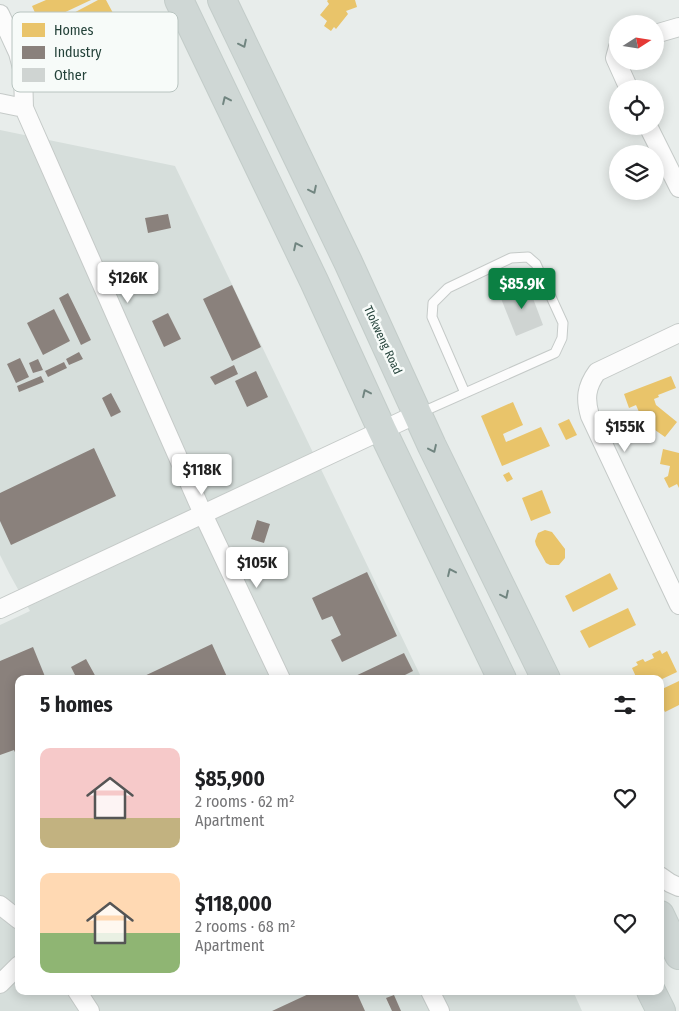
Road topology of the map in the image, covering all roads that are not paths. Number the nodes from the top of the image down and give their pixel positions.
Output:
1 (178, 0) edge
2 (222, 0) edge
3 (0, 14) edge
4 (679, 27) edge
5 (664, 31) edge
6 (12, 40) edge
7 (24, 92) edge
8 (0, 103) edge
9 (24, 108) junction
10 (652, 135) edge
11 (679, 188) edge
12 (679, 333) edge
13 (465, 393) junction
14 (417, 414) junction
15 (382, 430) junction
16 (203, 514) junction
17 (679, 605) edge
18 (0, 609) edge
19 (280, 675) edge
20 (500, 675) edge
21 (544, 675) edge
22 (664, 879) edge
23 (679, 886) edge
24 (0, 905) edge
25 (15, 917) edge
26 (664, 923) edge
27 (679, 955) edge
28 (15, 970) edge
29 (0, 984) edge
30 (80, 995) edge
31 (432, 995) edge
32 (653, 995) edge
33 (90, 1011) edge
34 (440, 1011) edge
35 (661, 1011) edge

15 -> 1 main road
2 -> 14 main road, Tlokweng Road
3 - 6 street
4 - 5 street
7 - 9 street
8 - 9 street
9 - 16 street
10 - 11 street
12 - 17 street
13 - 13 lane
13 - 14 lane
14 - 15 street
14 -> 21 main road, Tlokweng Road
15 - 16 street
20 -> 15 main road
16 - 18 street
16 - 19 street
22 - 23 street
24 - 25 street
26 - 27 main road
28 - 29 street
30 - 33 street
31 - 34 street
32 - 35 main road

